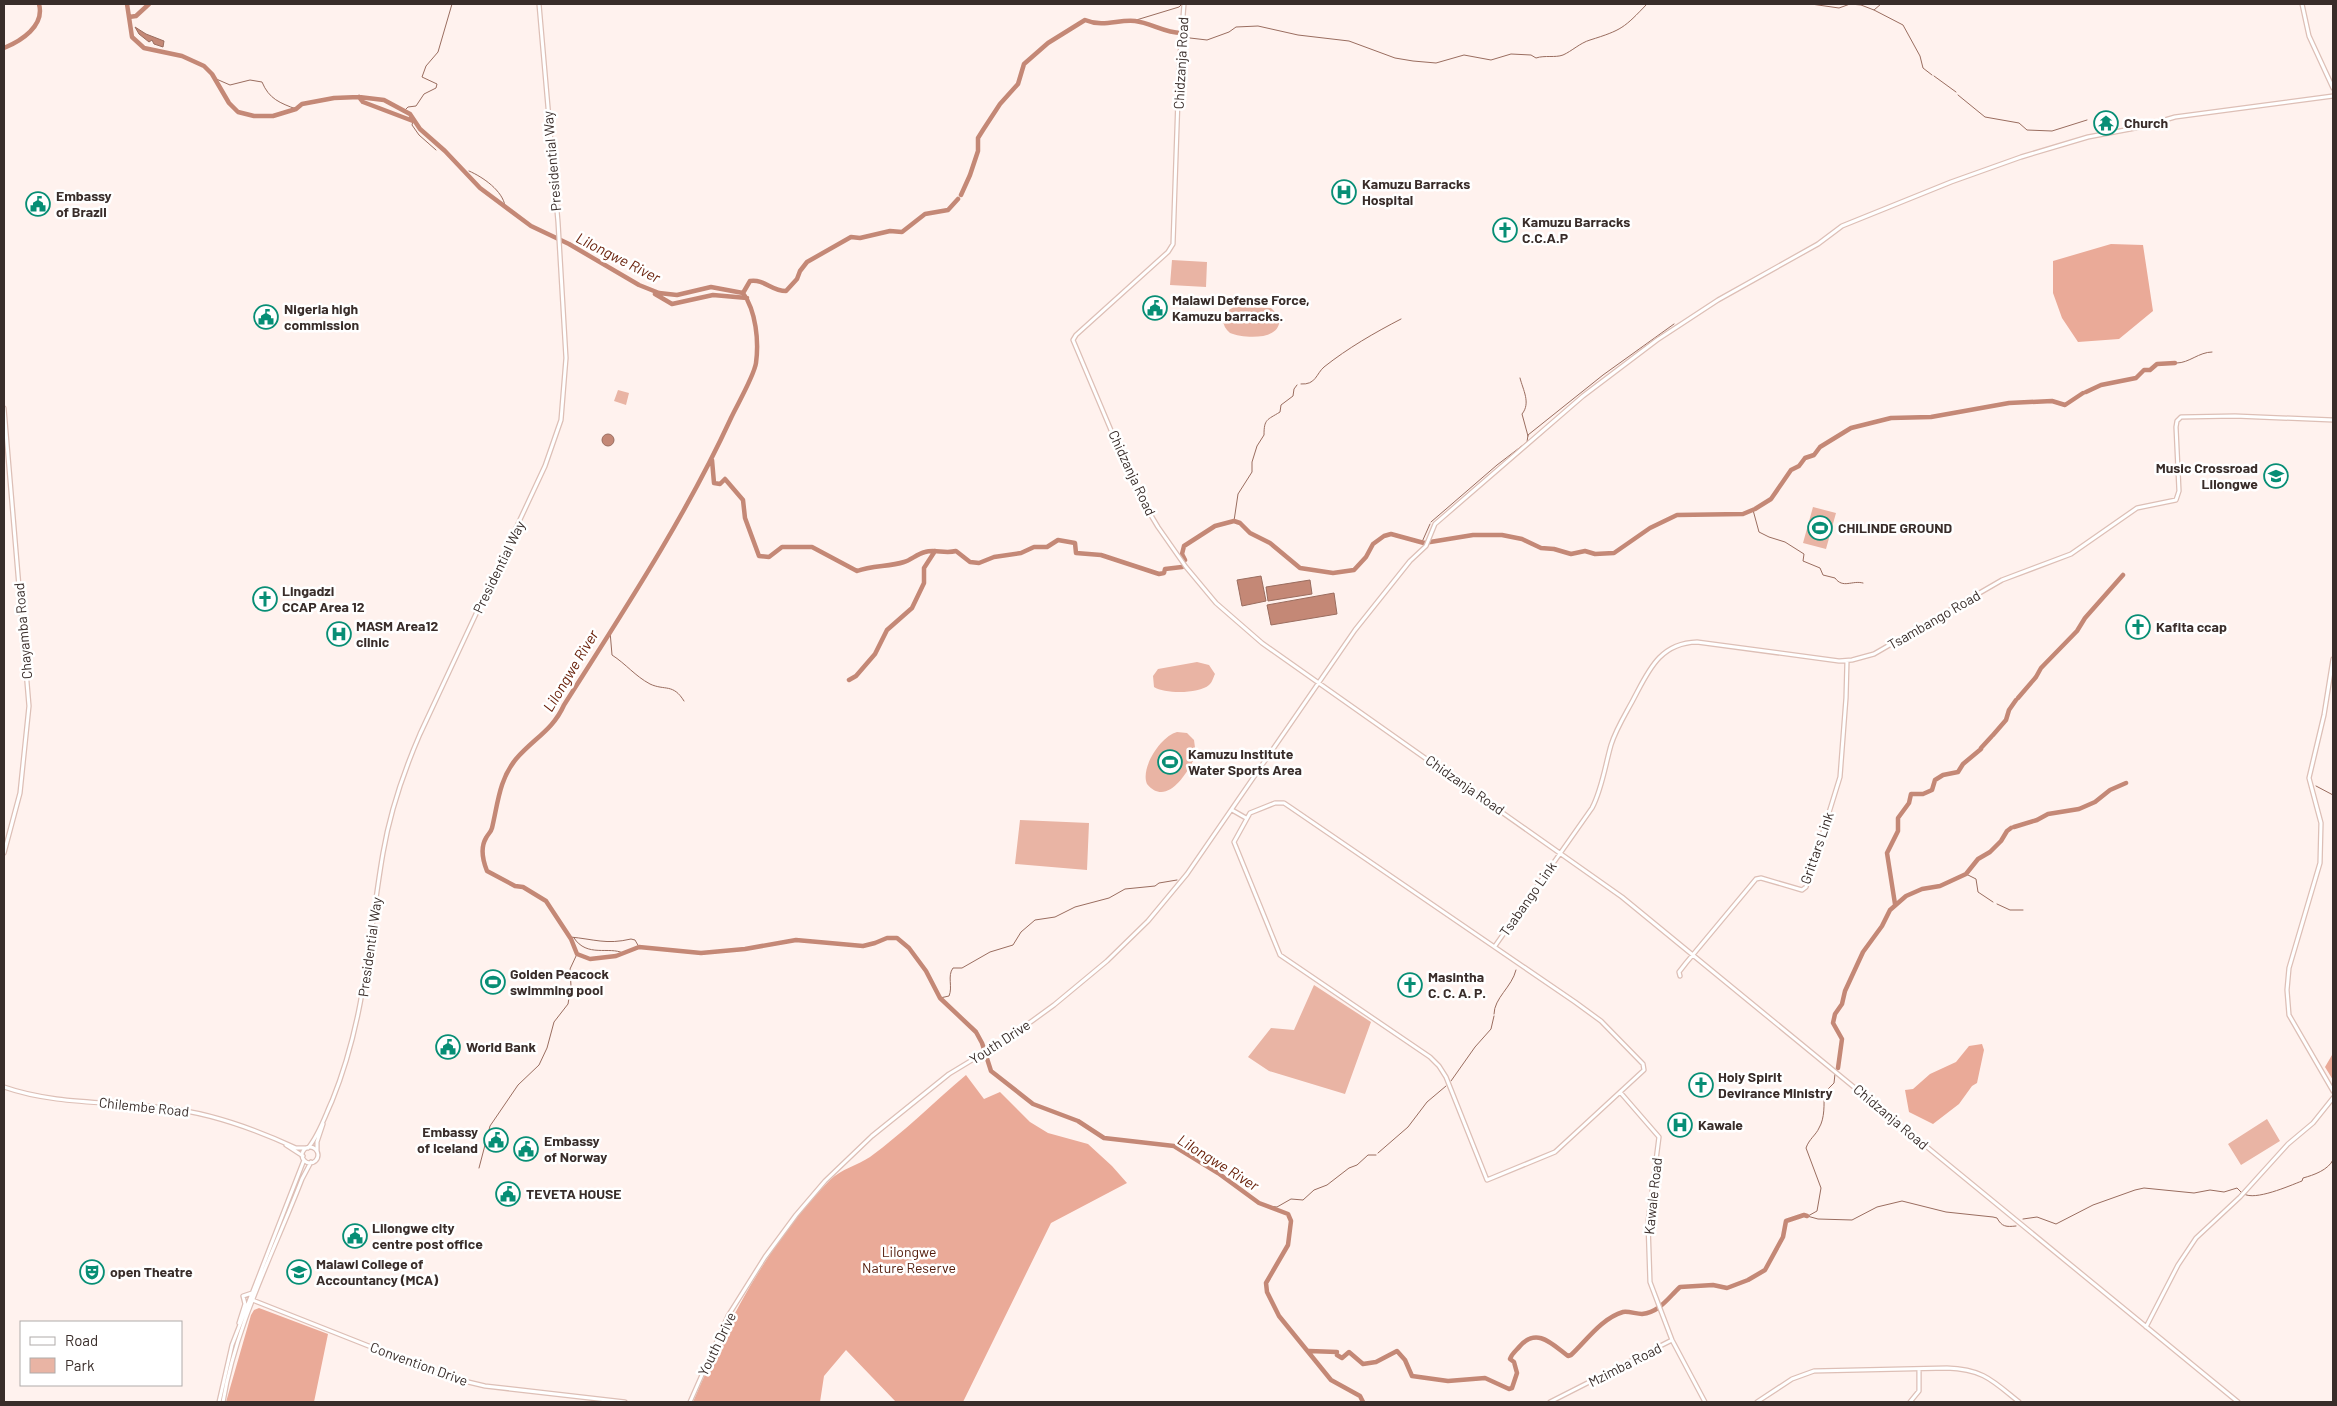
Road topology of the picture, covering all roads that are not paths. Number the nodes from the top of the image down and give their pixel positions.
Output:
1 (539, 4) edge
2 (1184, 4) edge
3 (2302, 4) edge
4 (2333, 88) edge
5 (2333, 96) edge
6 (4, 408) edge
7 (2333, 420) edge
8 (2333, 659) edge
9 (1847, 661) junction
10 (1317, 683) junction
11 (1232, 810) junction
12 (1246, 818) junction
13 (1560, 852) junction
14 (4, 853) edge
15 (1495, 946) junction
16 (1693, 954) junction
17 (1680, 976) dead end
18 (4, 1086) edge
19 (2333, 1091) edge
20 (1620, 1092) junction
21 (2333, 1098) edge
22 (326, 1114) junction
23 (281, 1142) junction
24 (307, 1148) junction
25 (317, 1152) junction
26 (304, 1158) junction
27 (311, 1162) junction
28 (268, 1265) junction
29 (252, 1292) junction
30 (252, 1299) junction
31 (267, 1306) junction
32 (250, 1311) junction
33 (292, 1315) junction
34 (2146, 1327) junction
35 (236, 1335) junction
36 (1672, 1340) junction
37 (1919, 1369) junction
38 (219, 1402) edge
39 (223, 1402) edge
40 (625, 1402) edge
41 (690, 1402) edge
42 (1550, 1402) edge
43 (1705, 1402) edge
44 (1757, 1402) edge
45 (1910, 1402) edge
46 (2019, 1402) edge
47 (2238, 1402) edge

1 - 22 street, Presidential Way
2 - 10 street, Chidzanja Road
3 - 4 street
5 - 10 street, Youth Drive
6 - 14 street, Chayamba Road
7 - 9 street, Tsambango Road
8 - 19 street
9 - 13 street, Tsambango Road
9 - 16 street, Grittars Link
10 - 11 street, Youth Drive
10 - 13 street, Chidzanja Road
11 - 12 street
11 - 41 street, Youth Drive
12 - 15 street
12 - 20 street
13 - 15 street, Tsabango Link
13 - 16 street, Chidzanja Road
15 - 20 street
16 - 17 street
16 - 34 street, Chidzanja Road
18 - 23 street, Chilembe Road
20 - 36 street, Kawale Road
21 - 34 street
22 - 24 street, Presidential Way
22 - 25 street, Presidential Way
23 - 24 street
23 - 26 street
24 - 25 street
24 - 26 street
25 - 27 street
26 - 27 street
26 - 29 street
27 - 28 street
28 - 30 street
28 - 31 street
29 - 30 street
29 - 35 street
30 - 31 street, Convention Drive
30 - 32 street
30 - 35 street
31 - 33 street, Convention Drive
32 - 33 street
32 - 39 street
33 - 40 street, Convention Drive
34 - 47 street, Chidzanja Road
35 - 38 street
36 - 42 street, Mzimba Road
36 - 43 street, Kawale Road
37 - 44 street
37 - 45 street
37 - 46 street

